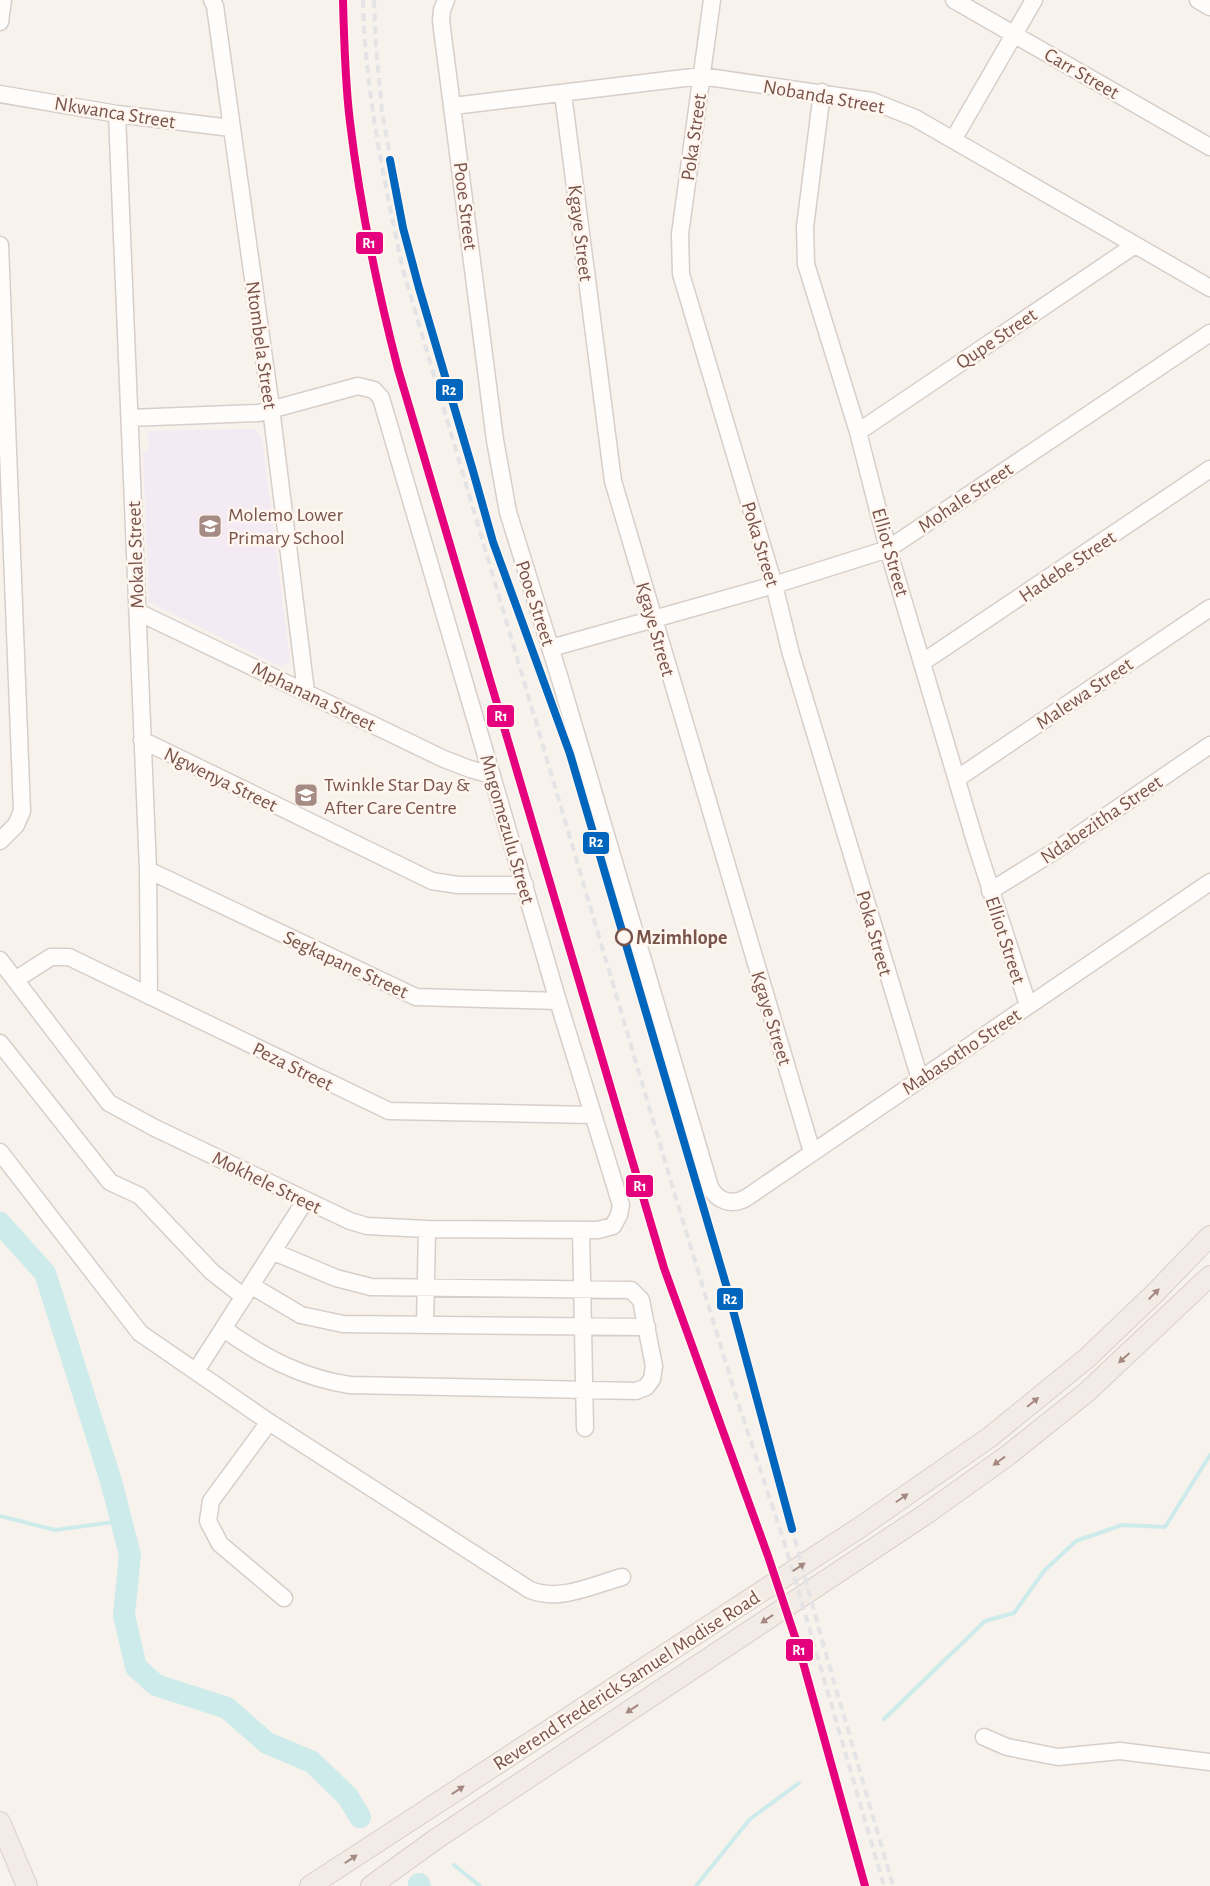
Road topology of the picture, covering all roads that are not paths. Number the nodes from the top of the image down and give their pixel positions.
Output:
1 (3, 0) edge
2 (212, 0) edge
3 (446, 0) edge
4 (712, 0) edge
5 (954, 0) edge
6 (1034, 0) edge
7 (1198, 0) edge
8 (1210, 6) edge
9 (0, 22) edge
10 (1014, 34) junction
11 (701, 76) junction
12 (822, 92) junction
13 (0, 94) edge
14 (563, 94) junction
15 (453, 106) junction
16 (117, 114) junction
17 (231, 128) junction
18 (953, 140) junction
19 (1210, 146) edge
20 (0, 245) edge
21 (1135, 245) junction
22 (1210, 288) edge
23 (1210, 333) edge
24 (271, 408) junction
25 (130, 418) junction
26 (858, 432) junction
27 (1210, 469) edge
28 (888, 549) junction
29 (774, 585) junction
30 (1210, 608) edge
31 (138, 612) junction
32 (653, 617) junction
33 (551, 648) junction
34 (923, 662) junction
35 (306, 692) junction
36 (142, 740) junction
37 (1210, 745) edge
38 (492, 775) junction
39 (958, 778) junction
40 (0, 841) edge
41 (148, 870) junction
42 (1210, 882) edge
43 (525, 885) junction
44 (990, 890) junction
45 (0, 960) edge
46 (14, 980) junction
47 (148, 996) junction
48 (558, 1001) junction
49 (1028, 1006) junction
50 (0, 1043) edge
51 (920, 1079) junction
52 (593, 1116) junction
53 (0, 1152) edge
54 (812, 1152) junction
55 (712, 1191) joint
56 (305, 1201) junction
57 (612, 1226) joint
58 (426, 1229) junction
59 (581, 1230) junction
60 (1210, 1236) edge
61 (274, 1252) junction
62 (1210, 1276) edge
63 (426, 1287) junction
64 (583, 1288) junction
65 (248, 1292) junction
66 (425, 1325) junction
67 (583, 1326) junction
68 (647, 1327) junction
69 (224, 1329) junction
70 (196, 1371) junction
71 (585, 1389) junction
72 (270, 1422) junction
73 (585, 1428) dead end
74 (622, 1576) dead end
75 (284, 1598) dead end
76 (984, 1737) dead end
77 (1210, 1762) edge
78 (0, 1822) edge
79 (0, 1855) edge
80 (13, 1886) edge
81 (26, 1886) edge
82 (310, 1886) edge
83 (370, 1886) edge

1 - 9 street
2 - 17 street, Ntombela Street
3 - 15 street, Pooe Street
4 - 11 street, Poka Street
5 - 10 street, Carr Street
6 - 10 street
7 - 8 street
10 - 18 street
10 - 19 street, Carr Street
11 - 12 street, Nobanda Street
11 - 14 street, Nobanda Street
11 - 29 street, Poka Street
12 - 18 street, Nobanda Street
12 - 26 street, Elliot Street
13 - 16 street, Nkwanca Street
14 - 15 street, Nobanda Street
14 - 32 street, Kgaye Street
15 - 33 street, Pooe Street
16 - 17 street, Nkwanca Street
16 - 25 street, Mokale Street
17 - 24 street, Ntombela Street
18 - 21 street, Nobanda Street
20 - 40 street
21 - 22 street, Nobanda Street
21 - 26 street, Qupe Street
23 - 28 street, Mohale Street
24 - 25 street
24 - 35 street, Ntombela Street
24 - 38 street, Mngomezulu Street
25 - 31 street, Mokale Street
26 - 28 street, Elliot Street
27 - 34 street, Hadebe Street
28 - 29 street, Mohale Street
28 - 34 street, Elliot Street
29 - 32 street, Mohale Street
29 - 51 street, Poka Street
30 - 39 street, Malewa Street
31 - 35 street, Mphanana Street
31 - 36 street, Mokale Street
32 - 33 street, Mohale Street
32 - 54 street, Kgaye Street
33 - 55 street, Pooe Street
34 - 39 street, Elliot Street
35 - 38 street, Mphanana Street
36 - 41 street, Mokale Street
36 - 43 street, Ngwenya Street
37 - 44 street, Ndabezitha Street
38 - 43 street, Mngomezulu Street
39 - 44 street, Elliot Street
41 - 47 street, Mokale Street
41 - 48 street, Segkapane Street
42 - 49 street, Mabasotho Street
43 - 48 street, Mngomezulu Street
44 - 49 street, Elliot Street
45 - 46 street, Mokhele Street
46 - 47 street, Peza Street
46 - 56 street, Mokhele Street
47 - 52 street, Peza Street
48 - 52 street, Mngomezulu Street
49 - 51 street, Mabasotho Street
50 - 65 street
51 - 54 street, Mabasotho Street
52 - 57 street, Mngomezulu Street
53 - 70 street
54 - 55 street, Mabasotho Street
56 - 58 street, Mokhele Street
56 - 61 street
57 - 59 street, Mokhele Street
58 - 59 street, Mokhele Street
58 - 63 street
59 - 64 street
82 -> 60 main road, Reverend Frederick Samuel Modise Road
61 - 63 street
61 - 65 street
62 -> 83 main road, Reverend Frederick Samuel Modise Road
63 - 64 street
63 - 66 street
64 - 67 street
64 - 68 street
65 - 66 street
65 - 69 street
66 - 67 street
67 - 68 street
67 - 71 street
68 - 71 street
69 - 70 street
69 - 71 street
70 - 72 street
71 - 73 street
72 - 74 street
72 - 75 street
76 - 77 street
78 - 81 main road
79 - 80 main road

